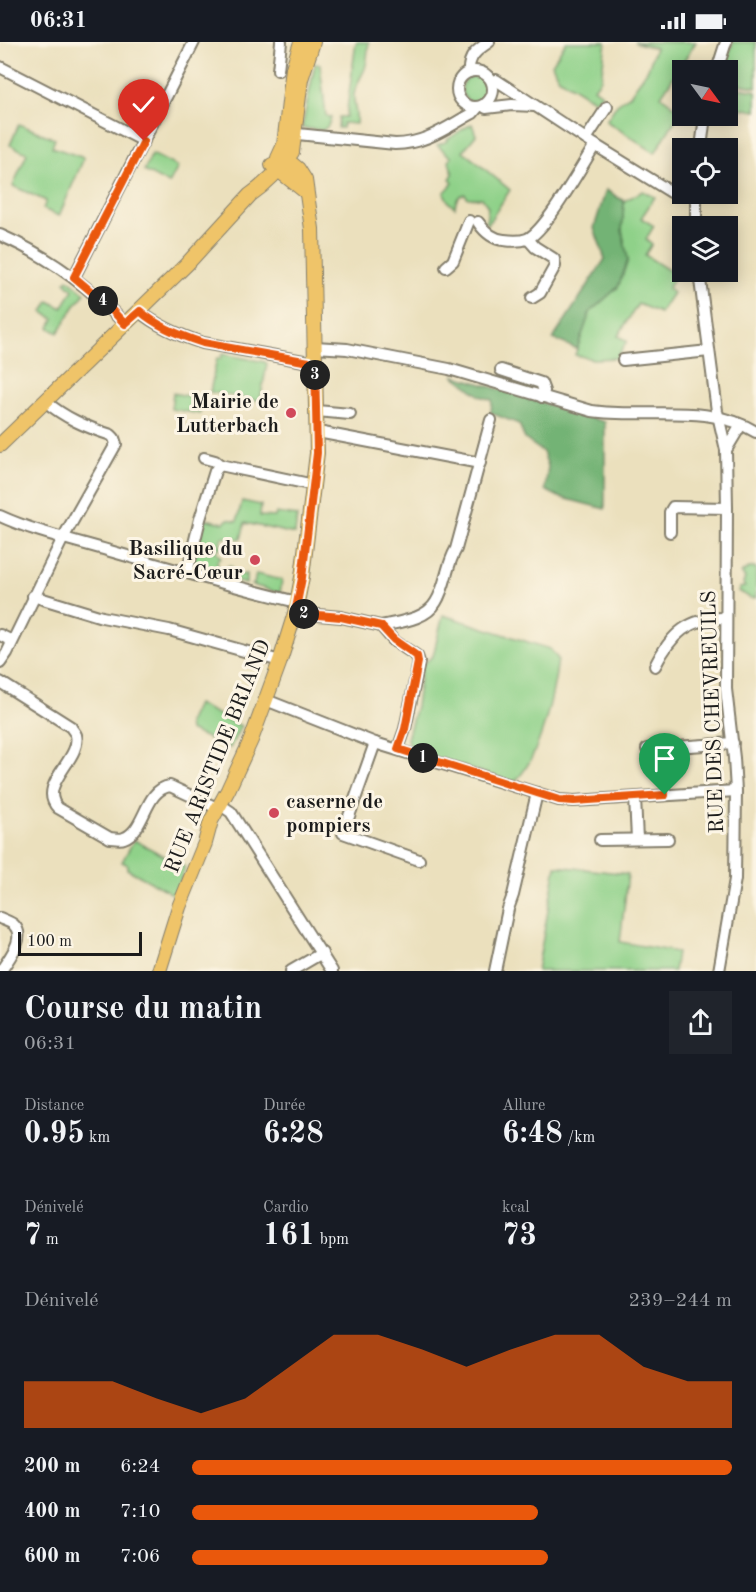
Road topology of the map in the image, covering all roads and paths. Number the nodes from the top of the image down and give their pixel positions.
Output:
1 (194, 42) edge
2 (280, 42) edge
3 (301, 42) edge
4 (313, 42) edge
5 (489, 42) edge
6 (726, 42) edge
7 (720, 60) edge
8 (0, 67) edge
9 (278, 70) dead end
10 (469, 72) junction
11 (492, 82) junction
12 (509, 88) junction
13 (458, 94) junction
14 (484, 103) junction
15 (535, 106) junction
16 (607, 107) dead end
17 (456, 122) junction
18 (291, 133) junction
19 (144, 141) junction
20 (590, 142) junction
21 (279, 162) junction
22 (672, 192) edge
23 (0, 235) edge
24 (528, 239) junction
25 (447, 267) dead end
26 (74, 277) junction
27 (700, 282) edge
28 (532, 298) dead end
29 (140, 311) junction
30 (125, 324) junction
31 (315, 347) junction
32 (709, 351) junction
33 (623, 360) dead end
34 (315, 363) junction
35 (501, 370) dead end
36 (542, 397) junction
37 (45, 401) junction
38 (317, 411) junction
39 (350, 414) dead end
40 (718, 417) junction
41 (491, 420) dead end
42 (741, 425) junction
43 (318, 432) junction
44 (756, 432) edge
45 (0, 445) edge
46 (726, 450) junction
47 (204, 458) dead end
48 (480, 463) junction
49 (220, 465) junction
50 (314, 485) junction
51 (727, 508) junction
52 (0, 516) edge
53 (670, 532) dead end
54 (63, 538) junction
55 (187, 573) junction
56 (33, 596) junction
57 (296, 607) junction
58 (726, 618) junction
59 (381, 626) junction
60 (0, 635) edge
61 (12, 641) junction
62 (280, 661) junction
63 (0, 663) edge
64 (655, 666) dead end
65 (0, 682) edge
66 (266, 700) junction
67 (375, 743) junction
68 (733, 743) junction
69 (398, 749) junction
70 (647, 749) dead end
71 (735, 790) junction
72 (537, 793) junction
73 (635, 798) junction
74 (218, 806) junction
75 (637, 839) junction
76 (668, 839) dead end
77 (600, 840) dead end
78 (419, 860) dead end
79 (0, 918) edge
80 (322, 953) junction
81 (1, 971) edge
82 (159, 971) edge
83 (291, 971) edge
84 (332, 971) edge
85 (495, 971) edge
86 (719, 971) edge

1 - 19 street
2 - 9 street
3 - 18 main road
4 - 18 main road
5 - 10 street
6 - 7 street
8 - 19 street
10 - 11 street
10 - 13 street
11 - 12 street
11 - 14 street
12 - 14 street
12 - 15 street
13 - 14 street
13 - 17 street
14 - 15 street
14 - 17 street
15 - 20 street
16 - 20 street
17 - 18 street
18 - 21 main road
19 - 26 street
20 - 22 street
20 - 24 street
21 - 29 main road
21 - 31 main road, RUE ARISTIDE BRIAND
23 - 26 street
24 - 25 street
24 - 28 street
26 - 30 street
27 - 32 street, RUE DES CHEVREUILS
29 - 30 main road
29 - 34 street
30 - 37 main road
31 - 34 main road, RUE ARISTIDE BRIAND
31 - 36 street
32 - 33 street
32 - 40 street, RUE DES CHEVREUILS
34 - 38 main road, RUE ARISTIDE BRIAND
35 - 36 street
36 - 40 street
37 - 45 main road
37 - 54 street
38 - 39 street
38 - 43 main road, RUE ARISTIDE BRIAND
40 - 42 street
40 - 46 street, RUE DES CHEVREUILS
41 - 48 street
42 - 44 street
42 - 46 street
43 - 48 street
43 - 50 main road, RUE ARISTIDE BRIAND
46 - 51 street, RUE DES CHEVREUILS
47 - 49 street
48 - 59 street
49 - 50 street
49 - 55 street
50 - 57 main road, RUE ARISTIDE BRIAND
51 - 53 street
51 - 58 street, RUE DES CHEVREUILS
52 - 54 street
54 - 55 street
54 - 56 street
55 - 57 street
56 - 61 street
56 - 62 street
57 - 59 street
57 - 62 main road, RUE ARISTIDE BRIAND
58 - 64 street
58 - 68 street, RUE DES CHEVREUILS
59 - 69 street
60 - 61 street
61 - 63 street
62 - 66 main road, RUE ARISTIDE BRIAND
65 - 74 street
66 - 67 street
66 - 74 main road, RUE ARISTIDE BRIAND
67 - 69 street
67 - 78 street
68 - 70 street
68 - 71 street, RUE DES CHEVREUILS
69 - 72 street
71 - 73 street
71 - 86 street, RUE DES CHEVREUILS
72 - 73 street
72 - 85 street
73 - 75 street
74 - 80 street
74 - 82 main road, RUE ARISTIDE BRIAND
75 - 76 street
75 - 77 street
79 - 81 street
80 - 83 street
80 - 84 street

